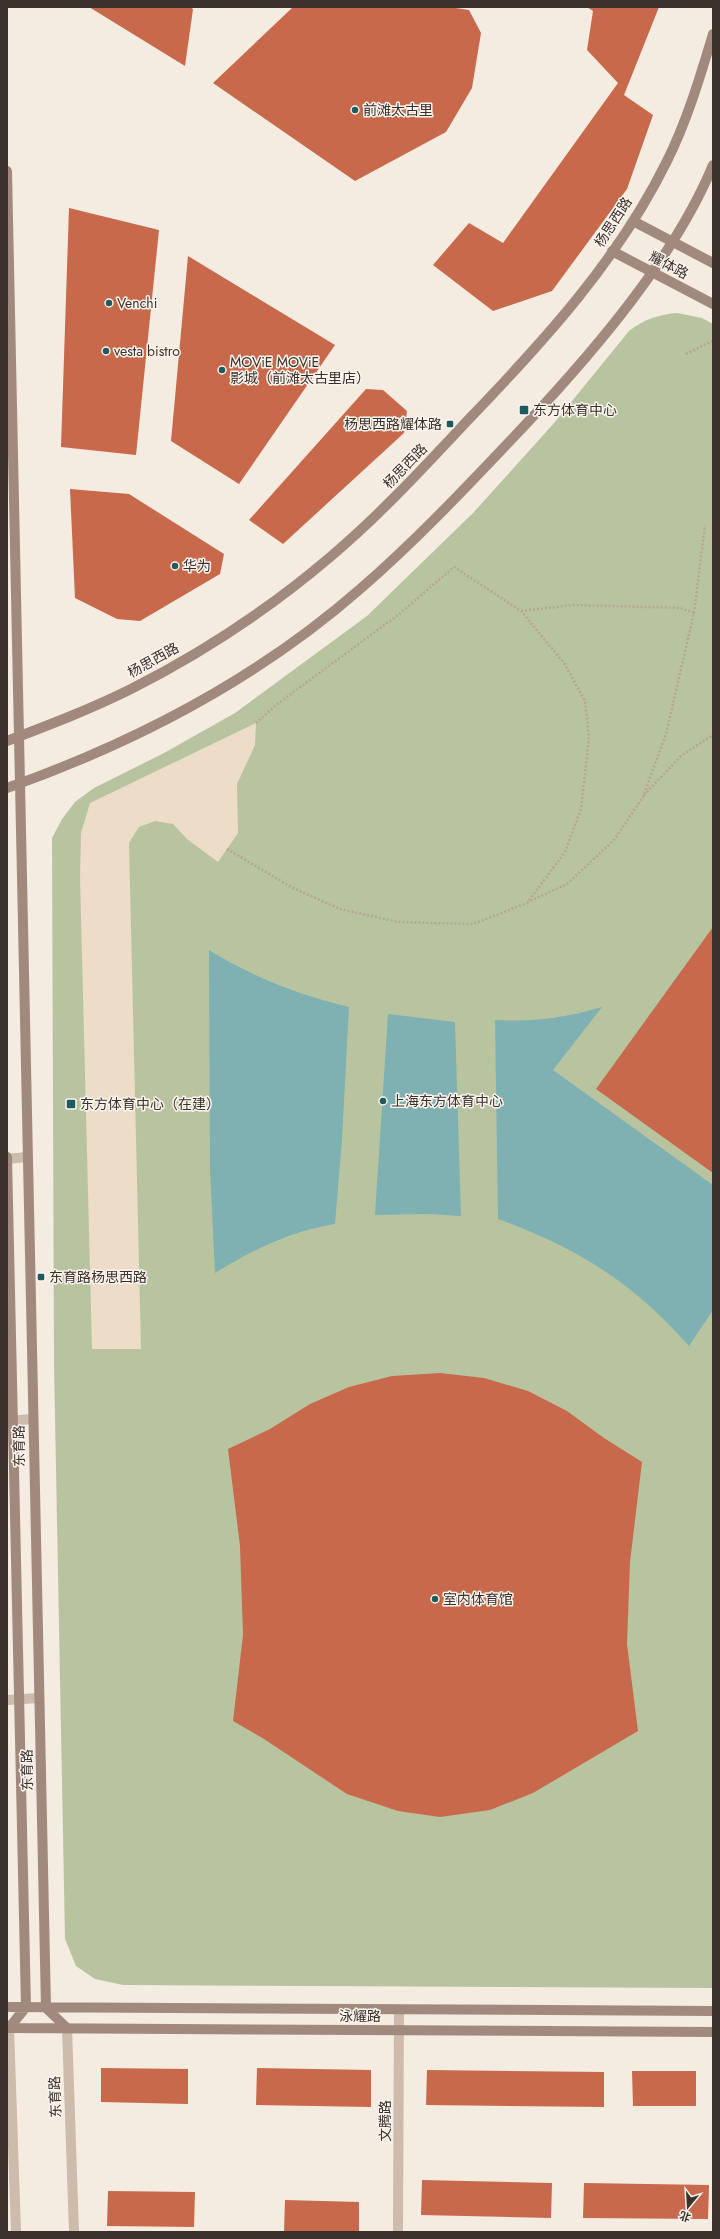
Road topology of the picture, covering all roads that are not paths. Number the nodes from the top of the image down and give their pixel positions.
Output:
1 (713, 34) edge
2 (713, 165) edge
3 (7, 171) edge
4 (633, 221) junction
5 (672, 241) junction
6 (612, 251) junction
7 (713, 263) edge
8 (651, 272) junction
9 (713, 304) edge
10 (18, 737) junction
11 (7, 741) edge
12 (19, 784) junction
13 (7, 788) edge
14 (27, 1156) junction
15 (7, 1158) edge
16 (33, 1419) junction
17 (10, 1421) edge
18 (40, 1698) junction
19 (19, 1699) junction
20 (7, 1700) edge
21 (7, 2007) edge
22 (26, 2007) junction
23 (46, 2008) junction
24 (399, 2010) junction
25 (713, 2012) edge
26 (8, 2028) edge
27 (67, 2028) junction
28 (399, 2030) junction
29 (713, 2032) edge
30 (16, 2232) edge
31 (74, 2232) edge
32 (398, 2232) edge

1 - 4 street, 杨思西路
2 - 5 street
3 - 10 street, 东育路
4 - 5 street, 耀体路
4 - 6 street, 杨思西路
5 - 7 street, 耀体路
5 - 8 street
6 - 8 street, 耀体路
6 - 10 street, 杨思西路
8 - 9 street, 耀体路
8 - 12 street
10 - 11 street, 杨思西路
10 - 12 street, 东育路
12 - 13 street
12 - 14 street, 东育路
14 - 15 street
14 - 16 street, 东育路
15 - 17 street, 东育路
16 - 17 street
16 - 18 street, 东育路
17 - 19 street, 东育路
18 - 19 street
18 - 23 street, 东育路
19 - 20 street
19 - 22 street, 东育路
21 - 22 street, 泳耀路
22 - 23 street, 泳耀路
22 - 26 street
23 - 24 street, 泳耀路
23 - 27 street
24 - 25 street, 泳耀路
24 - 28 street, 文腾路
26 - 27 street, 泳耀路
26 - 30 street
27 - 28 street, 泳耀路
27 - 31 street, 东育路
28 - 29 street, 泳耀路
28 - 32 street, 文腾路

